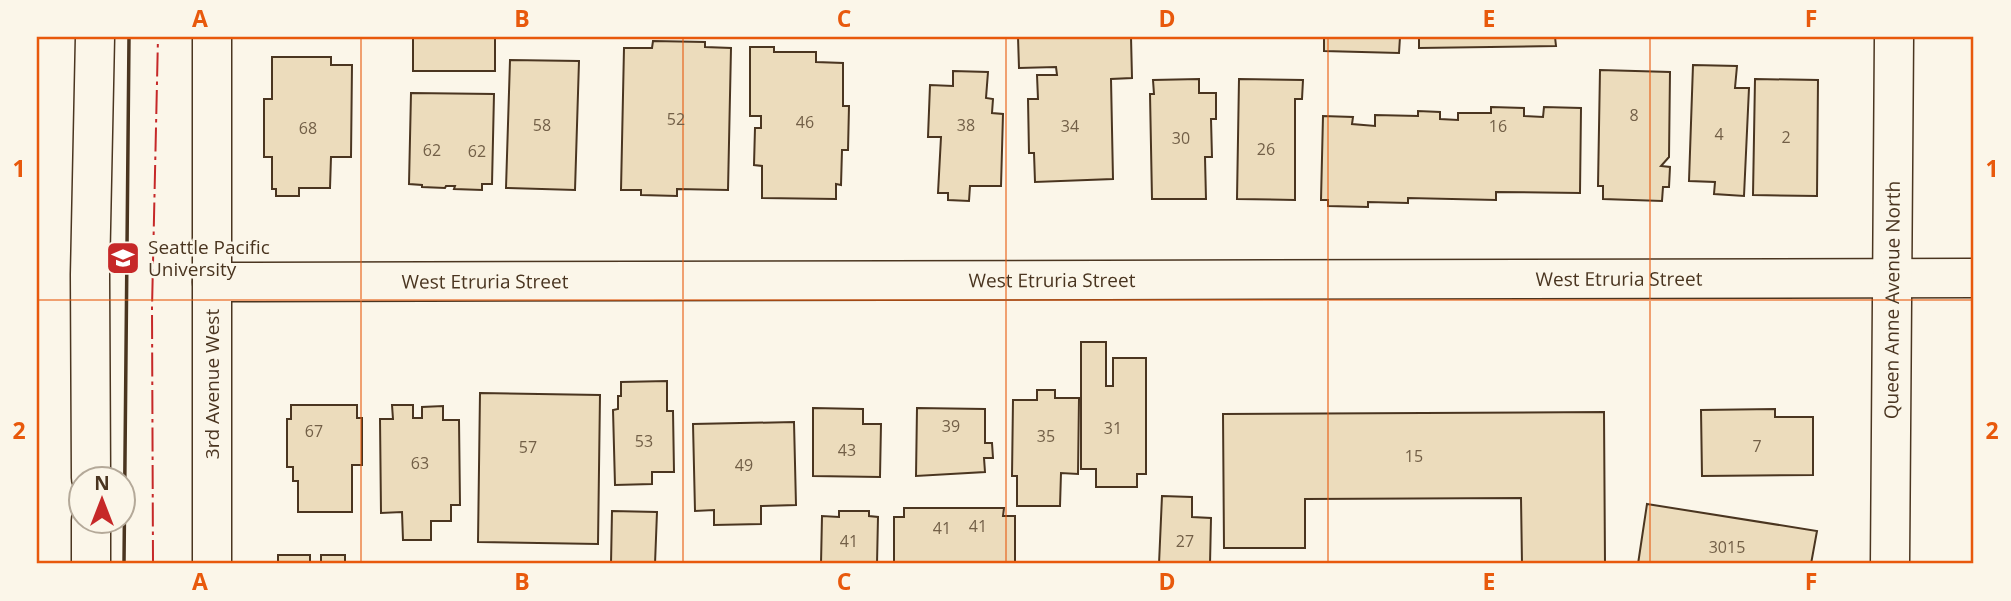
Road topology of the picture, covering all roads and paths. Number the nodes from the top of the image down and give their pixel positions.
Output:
1 (94, 37) edge
2 (212, 37) edge
3 (1894, 37) edge
4 (1893, 278) junction
5 (1974, 278) edge
6 (212, 282) junction
7 (91, 464) edge
8 (91, 534) edge
9 (91, 564) edge
10 (212, 564) edge
11 (1890, 564) edge

1 - 7 street
2 - 6 street, 3rd Avenue West
3 - 4 street, Queen Anne Avenue North
4 - 5 street, West Etruria Street
4 - 6 street, West Etruria Street
4 - 11 street, Queen Anne Avenue North
6 - 10 street, 3rd Avenue West
8 - 9 street

